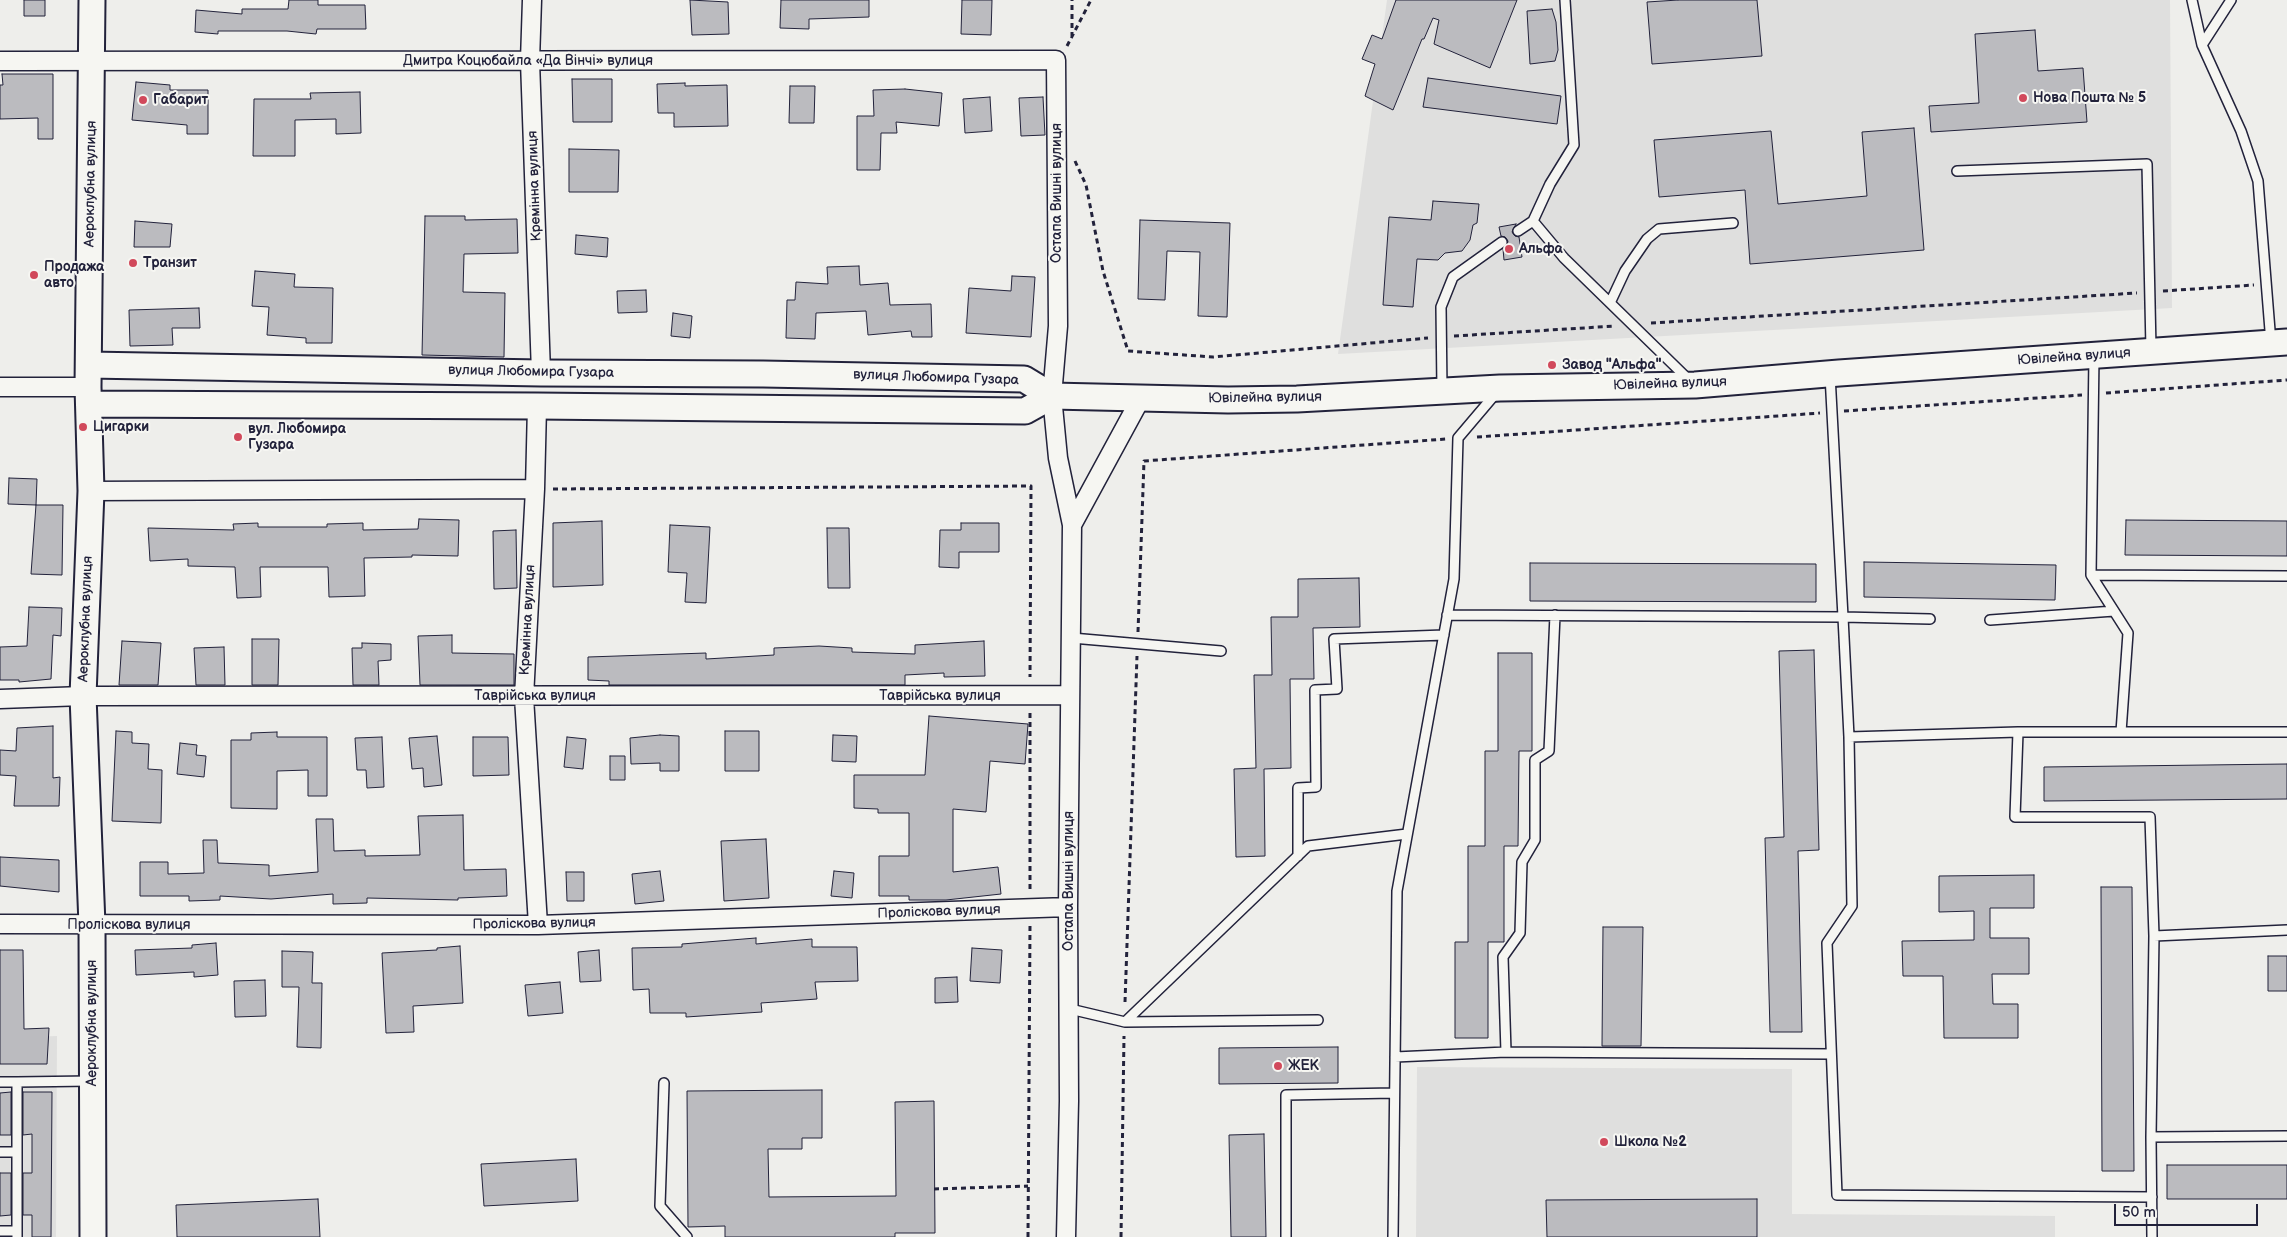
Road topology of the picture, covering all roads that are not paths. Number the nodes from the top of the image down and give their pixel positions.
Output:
1 (92, 0) edge
2 (532, 0) edge
3 (1565, 0) edge
4 (2192, 0) edge
5 (2231, 0) edge
6 (2202, 45) junction
7 (92, 60) junction
8 (1056, 60) joint
9 (0, 61) edge
10 (530, 61) junction
11 (1957, 171) dead end
12 (1533, 221) junction
13 (1733, 223) dead end
14 (1518, 231) dead end
15 (1502, 242) dead end
16 (1610, 303) junction
17 (2279, 342) edge
18 (2151, 351) junction
19 (2094, 355) junction
20 (541, 373) junction
21 (1830, 374) junction
22 (89, 385) junction
23 (1694, 385) junction
24 (0, 387) edge
25 (1500, 388) junction
26 (1442, 392) junction
27 (1052, 396) junction
28 (1141, 398) junction
29 (537, 406) junction
30 (535, 489) junction
31 (91, 491) junction
32 (1072, 525) junction
33 (2091, 575) junction
34 (2287, 576) edge
35 (2114, 611) junction
36 (1447, 615) junction
37 (1555, 615) junction
38 (1843, 617) junction
39 (1930, 619) dead end
40 (1990, 620) dead end
41 (1444, 635) junction
42 (1072, 638) junction
43 (1221, 651) dead end
44 (1070, 695) junction
45 (83, 696) junction
46 (524, 696) junction
47 (0, 699) edge
48 (2018, 732) junction
49 (2121, 732) junction
50 (2287, 732) edge
51 (1849, 737) junction
52 (1407, 834) junction
53 (1298, 856) junction
54 (1068, 907) junction
55 (0, 924) edge
56 (538, 924) junction
57 (92, 925) junction
58 (2287, 930) edge
59 (2154, 936) junction
60 (1070, 1009) junction
61 (1318, 1020) dead end
62 (1125, 1022) junction
63 (1506, 1052) junction
64 (1832, 1054) junction
65 (1395, 1057) junction
66 (92, 1081) junction
67 (0, 1082) edge
68 (17, 1082) junction
69 (664, 1083) dead end
70 (1394, 1093) junction
71 (2287, 1136) edge
72 (2151, 1137) junction
73 (0, 1152) edge
74 (17, 1152) junction
75 (2152, 1197) junction
76 (0, 1231) edge
77 (17, 1234) edge
78 (93, 1237) edge
79 (687, 1237) edge
80 (1066, 1237) edge
81 (1286, 1237) edge
82 (1392, 1237) edge
83 (2152, 1237) edge

1 - 7 street, Аероклубна вулиця
2 - 10 street, Кремінна вулиця
3 - 12 lane
4 - 6 lane
5 - 6 lane
6 - 17 lane
7 - 9 street, Дмитра Коцюбайла «Да Вінчі» вулиця
7 - 10 street, Дмитра Коцюбайла «Да Вінчі» вулиця
7 - 22 street, Аероклубна вулиця
8 - 10 street, Дмитра Коцюбайла «Да Вінчі» вулиця
8 - 27 street, Остапа Вишні вулиця
10 - 20 street, Кремінна вулиця
11 - 18 lane
12 - 14 lane
12 - 16 lane
13 - 16 lane
15 - 26 lane
16 - 23 lane
17 - 18 street, Ювілейна вулиця
18 - 19 street, Ювілейна вулиця
19 - 21 street, Ювілейна вулиця
19 - 33 lane
20 - 22 street, вулиця Любомира Гузара
20 - 27 street, вулиця Любомира Гузара
21 - 23 street, Ювілейна вулиця
21 - 38 lane
22 - 24 street, вулиця Любомира Гузара
22 - 29 street, вулиця Любомира Гузара
22 - 31 street, Аероклубна вулиця
23 - 25 street, Ювілейна вулиця
25 - 26 street, Ювілейна вулиця
25 - 36 lane
26 - 28 street, Ювілейна вулиця
27 - 28 street, Ювілейна вулиця
27 - 29 street, вулиця Любомира Гузара
27 - 32 street, Остапа Вишні вулиця
28 - 32 street
29 - 30 street, Кремінна вулиця
30 - 31 street
30 - 46 street, Кремінна вулиця
31 - 45 street, Аероклубна вулиця
32 - 42 street, Остапа Вишні вулиця
33 - 34 lane
33 - 35 lane
35 - 40 lane
35 - 49 lane
36 - 37 lane
36 - 41 lane
37 - 38 lane
37 - 63 lane
38 - 39 lane
38 - 51 lane
41 - 52 lane
41 - 53 lane
42 - 43 lane
42 - 44 street, Остапа Вишні вулиця
44 - 46 street, Таврійська вулиця
44 - 54 street, Остапа Вишні вулиця
45 - 46 street, Таврійська вулиця
45 - 47 street, Таврійська вулиця
45 - 57 street, Аероклубна вулиця
46 - 56 street, Кремінна вулиця
48 - 49 lane
48 - 51 lane
48 - 59 lane
49 - 50 lane
51 - 64 lane
52 - 53 lane
52 - 65 lane
53 - 62 lane
54 - 56 street, Проліскова вулиця
54 - 60 street, Остапа Вишні вулиця
55 - 57 street, Проліскова вулиця
56 - 57 street, Проліскова вулиця
57 - 66 street, Аероклубна вулиця
58 - 59 lane
59 - 72 lane
60 - 62 lane
60 - 80 street, Остапа Вишні вулиця
61 - 62 lane
63 - 64 lane
63 - 65 lane
64 - 75 lane
65 - 70 lane
66 - 68 lane
66 - 78 street, Аероклубна вулиця
67 - 68 lane
68 - 74 lane
69 - 79 lane
70 - 81 lane
70 - 82 lane
71 - 72 lane
72 - 75 lane
73 - 74 lane
74 - 77 lane
75 - 83 lane
76 - 77 lane

